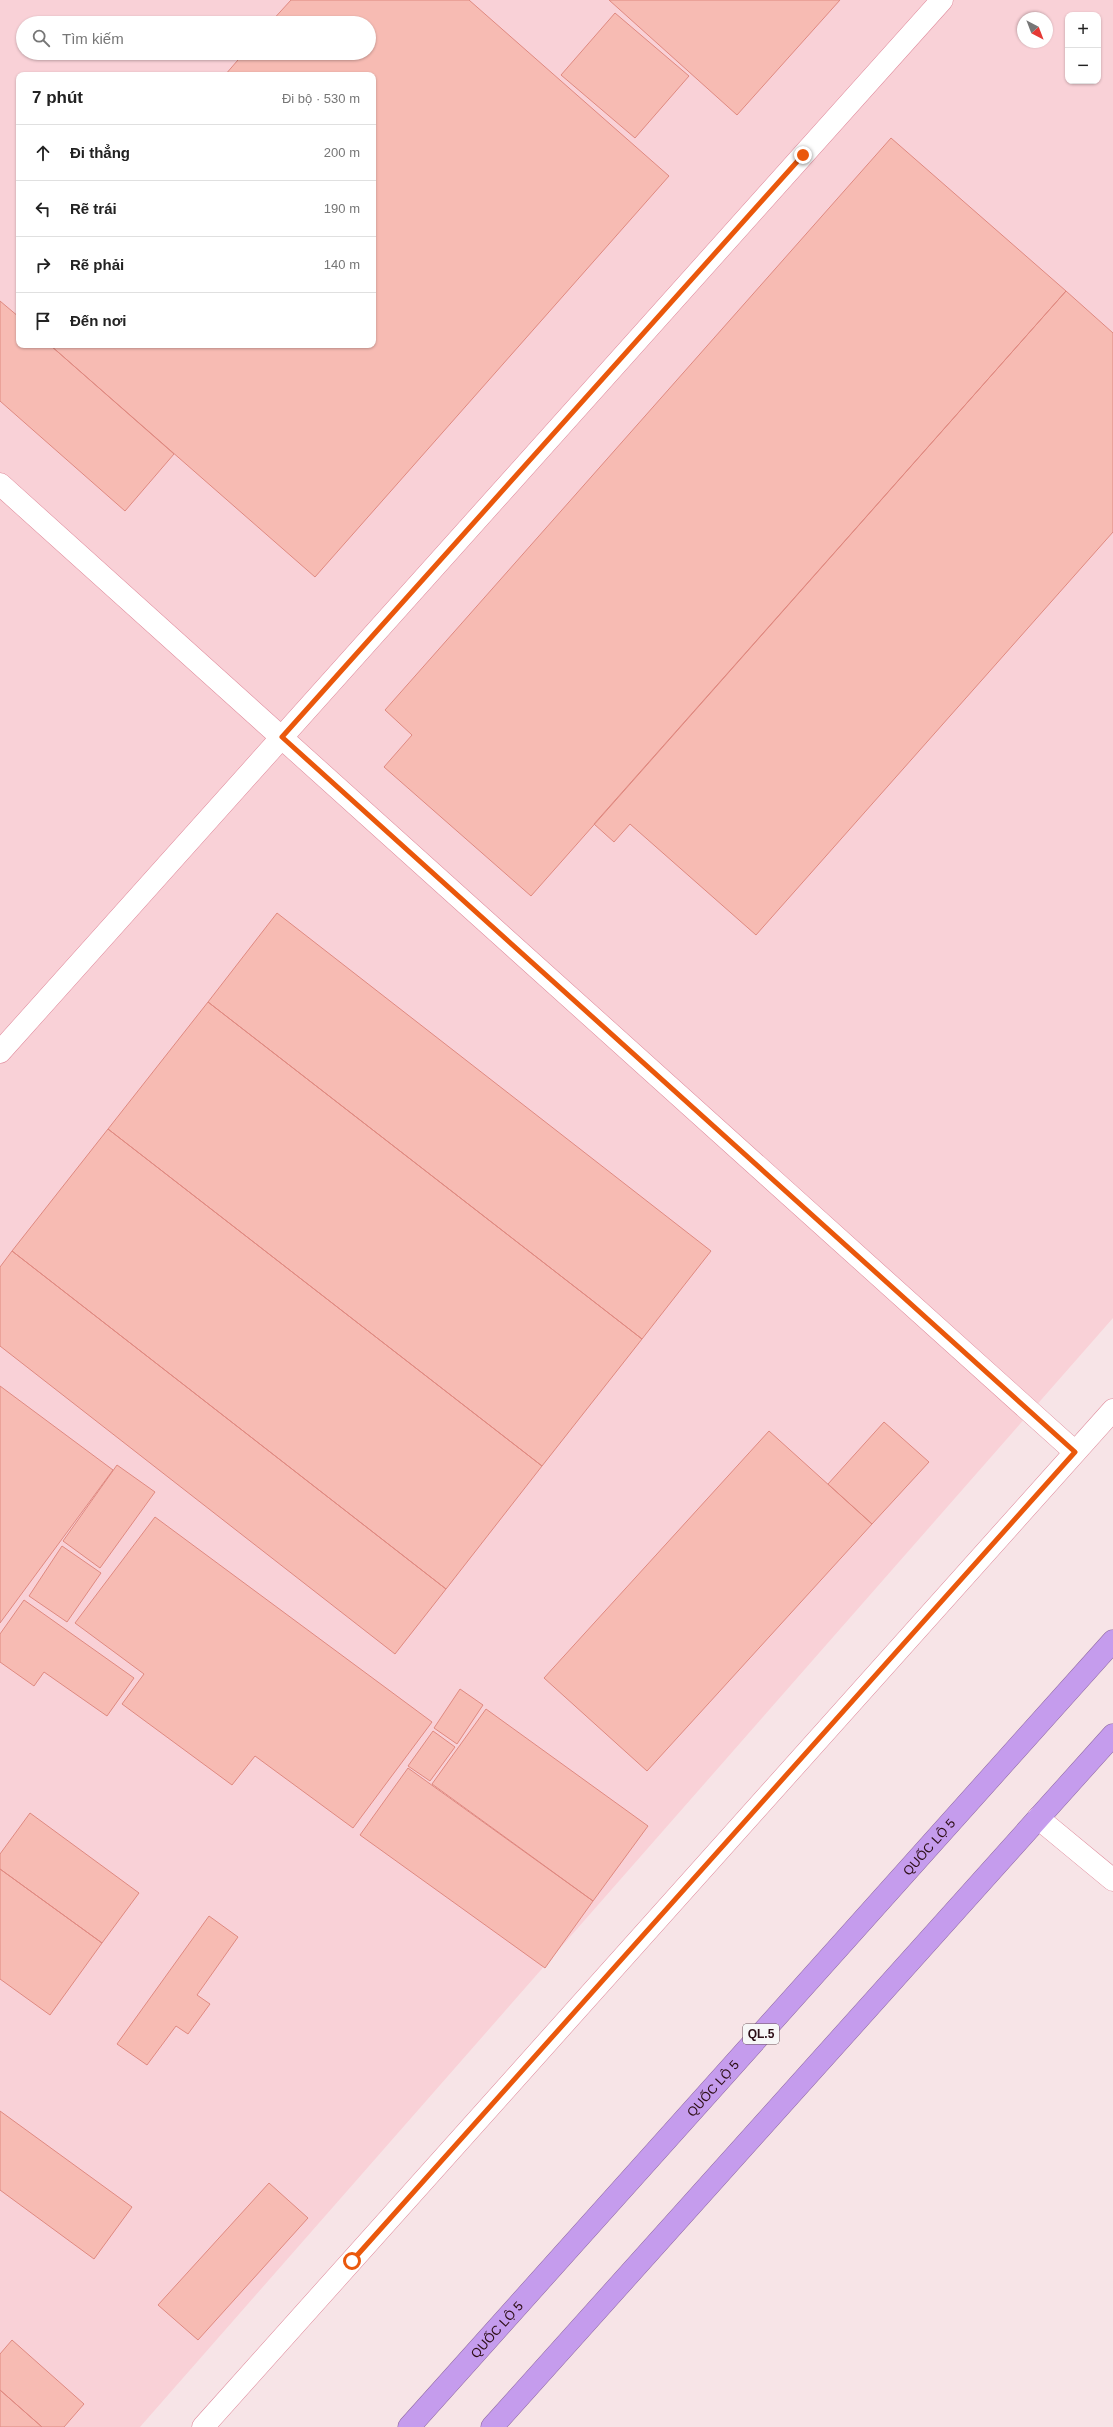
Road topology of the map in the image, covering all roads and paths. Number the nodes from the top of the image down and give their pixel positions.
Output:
1 (942, 0) edge
2 (0, 484) edge
3 (282, 737) junction
4 (0, 1052) edge
5 (1113, 1410) edge
6 (1075, 1452) junction
7 (1113, 1641) edge
8 (1113, 1735) edge
9 (1038, 1818) junction
10 (1113, 1880) edge
11 (203, 2427) edge
12 (409, 2427) edge
13 (492, 2427) edge

1 - 3 street
2 - 3 street
3 - 4 street
3 - 6 street
5 - 6 street
6 - 11 street
7 - 12 highway, QUỐC LỘ 5 / QL.5
8 - 9 highway
9 - 10 street
9 - 13 highway

